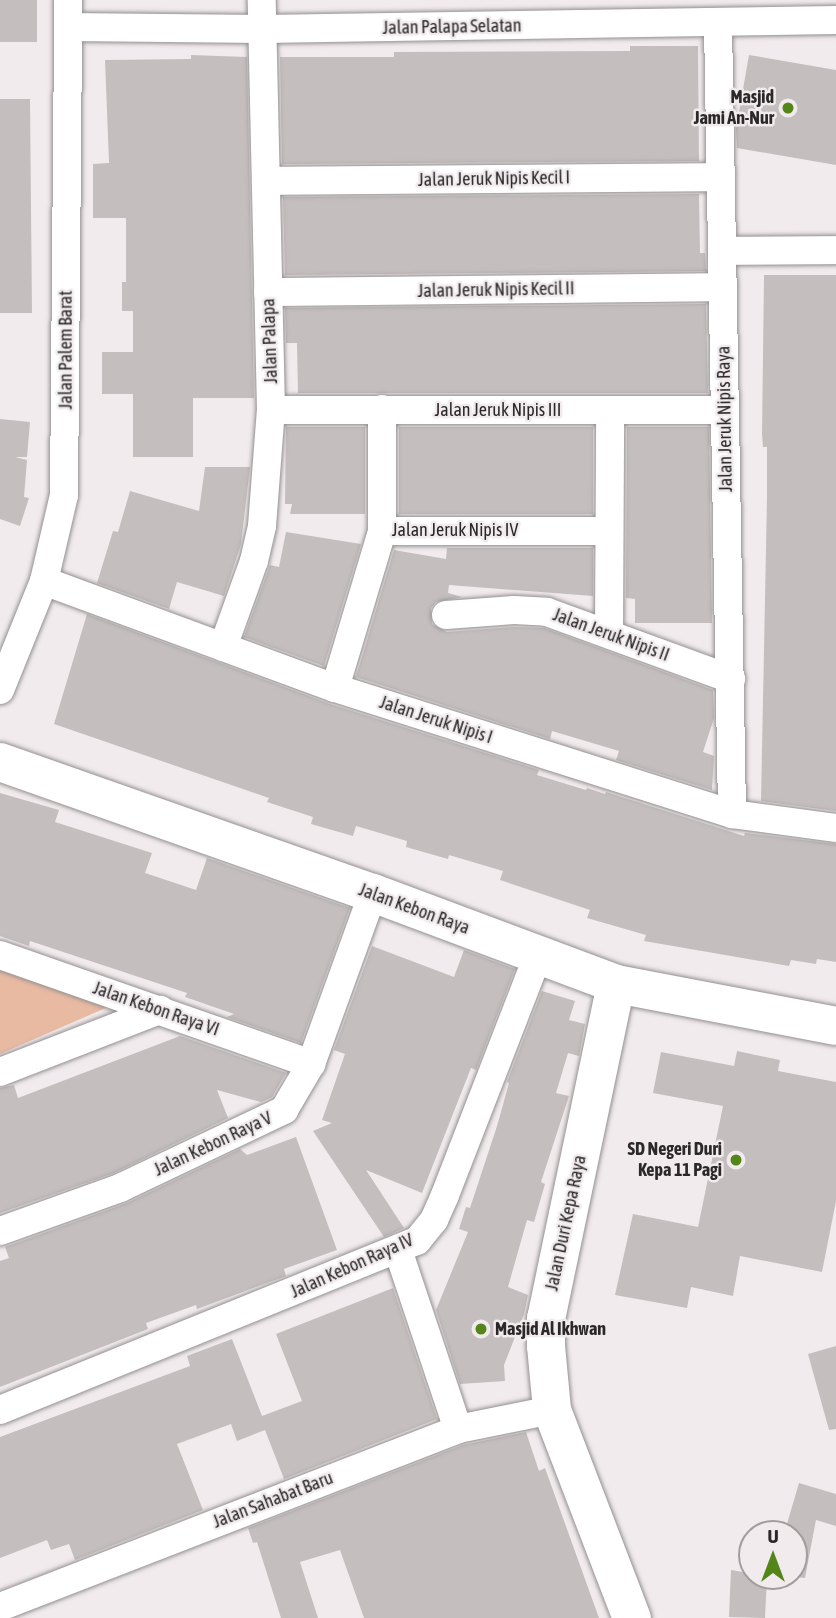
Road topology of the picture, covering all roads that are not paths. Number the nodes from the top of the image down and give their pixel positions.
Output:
1 (262, 0) edge
2 (68, 13) edge
3 (836, 20) edge
4 (719, 24) junction
5 (263, 29) junction
6 (721, 177) junction
7 (267, 181) junction
8 (836, 250) edge
9 (723, 251) junction
10 (723, 287) junction
11 (268, 292) junction
12 (271, 410) junction
13 (382, 410) junction
14 (725, 410) junction
15 (610, 411) junction
16 (382, 531) junction
17 (608, 531) junction
18 (44, 581) junction
19 (446, 615) dead end
20 (608, 633) junction
21 (223, 647) junction
22 (731, 678) junction
23 (335, 688) junction
24 (0, 690) edge
25 (0, 762) edge
26 (732, 814) junction
27 (836, 828) edge
28 (373, 893) junction
29 (0, 955) edge
30 (538, 955) junction
31 (616, 984) junction
32 (160, 1010) junction
33 (836, 1026) edge
34 (311, 1064) junction
35 (0, 1072) edge
36 (0, 1231) edge
37 (398, 1250) junction
38 (0, 1410) edge
39 (546, 1411) junction
40 (458, 1429) junction
41 (0, 1607) edge
42 (632, 1618) edge

1 - 5 street, Jalan Palapa
2 - 5 street, Jalan Palapa Selatan
2 - 18 street, Jalan Palem Barat
3 - 4 street, Jalan Palapa Selatan
4 - 5 street, Jalan Palapa Selatan
4 - 6 street, Jalan Jeruk Nipis Raya
5 - 7 street, Jalan Palapa
6 - 7 street, Jalan Jeruk Nipis Kecil I
6 - 9 street, Jalan Jeruk Nipis Raya
7 - 11 street, Jalan Palapa
8 - 9 street
9 - 10 street, Jalan Jeruk Nipis Raya
10 - 11 street, Jalan Jeruk Nipis Kecil II
10 - 14 street, Jalan Jeruk Nipis Raya
11 - 12 street, Jalan Palapa
12 - 13 street, Jalan Jeruk Nipis III
12 - 21 street, Jalan Palapa
13 - 15 street, Jalan Jeruk Nipis III
13 - 16 street
14 - 15 street, Jalan Jeruk Nipis III
14 - 22 street, Jalan Jeruk Nipis Raya
15 - 17 street
16 - 17 street, Jalan Jeruk Nipis IV
16 - 23 street, Jalan Jeruk Nipis IV
17 - 20 street
18 - 21 street, Jalan Jeruk Nipis I
18 - 24 street, Jalan Palem Barat
19 - 20 street, Jalan Jeruk Nipis II
20 - 22 street, Jalan Jeruk Nipis II
21 - 23 street, Jalan Jeruk Nipis I
22 - 26 street, Jalan Jeruk Nipis Raya
23 - 26 street, Jalan Jeruk Nipis I
25 - 28 street, Jalan Kebon Raya
26 - 27 street, Jalan Jeruk Nipis I
28 - 30 street, Jalan Kebon Raya
28 - 34 street, Jalan Kebon Raya V
29 - 32 street, Jalan Kebon Raya VI
30 - 31 street, Jalan Kebon Raya
30 - 37 street, Jalan Kebon Raya IV
31 - 33 street, Jalan Kebon Raya
31 - 39 street, Jalan Duri Kepa Raya
32 - 34 street, Jalan Kebon Raya VI
32 - 35 street
34 - 36 street, Jalan Kebon Raya V
37 - 38 street, Jalan Kebon Raya IV
37 - 40 street
39 - 40 street, Jalan Sahabat Baru
39 - 42 street, Jalan Duri Kepa Raya
40 - 41 street, Jalan Sahabat Baru

